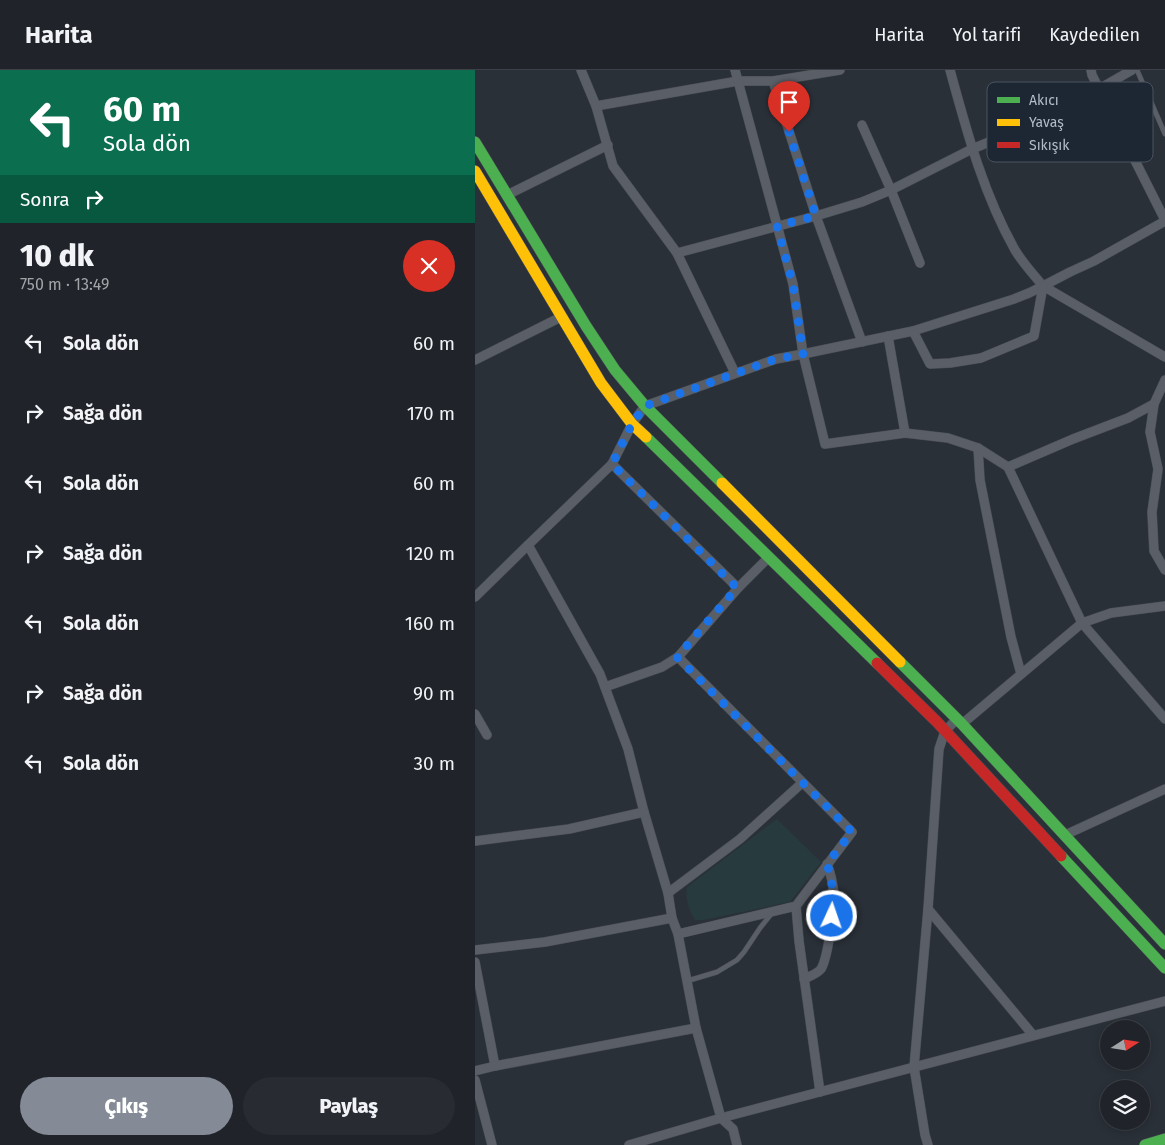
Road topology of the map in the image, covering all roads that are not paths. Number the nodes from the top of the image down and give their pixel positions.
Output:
1 (581, 70) edge
2 (735, 70) edge
3 (839, 70) edge
4 (949, 70) edge
5 (1091, 70) edge
6 (1132, 70) edge
7 (1137, 70) edge
8 (738, 81) junction
9 (773, 81) junction
10 (1096, 82) edge
11 (1111, 82) edge
12 (1142, 82) edge
13 (596, 106) junction
14 (1153, 107) edge
15 (862, 124) dead end
16 (1165, 134) edge
17 (475, 142) edge
18 (987, 143) edge
19 (608, 145) junction
20 (971, 149) junction
21 (1136, 162) edge
22 (475, 171) edge
23 (479, 187) edge
24 (891, 190) junction
25 (507, 195) junction
26 (816, 216) junction
27 (1165, 220) edge
28 (777, 226) junction
29 (677, 253) junction
30 (920, 263) dead end
31 (1043, 286) junction
32 (561, 317) junction
33 (913, 331) junction
34 (889, 336) junction
35 (862, 342) junction
36 (803, 354) junction
37 (1165, 357) edge
38 (475, 360) edge
39 (735, 373) junction
40 (1165, 380) edge
41 (1154, 404) junction
42 (645, 406) junction
43 (632, 424) junction
44 (905, 434) junction
45 (978, 448) junction
46 (612, 464) junction
47 (1008, 467) junction
48 (527, 545) junction
49 (769, 556) junction
50 (1165, 570) edge
51 (737, 588) junction
52 (475, 597) edge
53 (1165, 606) edge
54 (1082, 623) junction
55 (677, 657) junction
56 (1021, 674) junction
57 (605, 687) junction
58 (475, 714) edge
59 (1165, 719) edge
60 (959, 722) junction
61 (945, 731) junction
62 (487, 735) dead end
63 (803, 783) junction
64 (1165, 789) edge
65 (644, 812) junction
66 (1065, 835) junction
67 (475, 841) edge
68 (827, 864) junction
69 (668, 893) junction
70 (796, 906) junction
71 (928, 909) junction
72 (773, 911) junction
73 (673, 918) junction
74 (678, 934) junction
75 (1165, 944) edge
76 (475, 950) edge
77 (475, 962) edge
78 (1165, 968) edge
79 (804, 979) junction
80 (687, 981) junction
81 (1165, 1001) edge
82 (697, 1028) junction
83 (1033, 1036) junction
84 (495, 1066) junction
85 (914, 1067) junction
86 (475, 1071) edge
87 (475, 1080) edge
88 (820, 1092) junction
89 (721, 1118) junction
90 (1165, 1140) edge
91 (493, 1145) edge
92 (629, 1145) edge
93 (737, 1145) edge
94 (928, 1145) edge
95 (1145, 1145) edge

1 - 13 street
2 - 8 street
3 - 9 street
4 - 20 street
5 - 10 street
6 - 11 street
7 - 12 lane
8 - 9 street
8 - 13 street
8 - 28 street
9 - 26 street
13 - 19 street
14 - 16 lane
15 - 24 street
17 - 25 main road
18 - 20 street
19 - 25 street
19 - 29 street
20 - 24 street
20 - 31 street
21 - 27 street
22 - 23 main road
23 - 32 main road
24 - 26 street
24 - 30 street
25 - 42 main road
26 - 28 street
26 - 35 street
27 - 31 street
28 - 29 street
28 - 36 street
29 - 39 street
31 - 33 street
31 - 33 street
31 - 37 street
32 - 38 street
32 - 43 main road
33 - 34 street
34 - 35 street
34 - 44 street
35 - 36 street
36 - 39 street
36 - 44 street
39 - 42 street
40 - 41 street
41 - 47 street
41 - 50 street
42 - 43 street
42 - 60 main road
43 - 46 street
43 - 49 main road
44 - 45 street
45 - 47 street
45 - 56 street
46 - 48 street
46 - 51 street
47 - 54 street
48 - 52 street
48 - 57 street
49 - 51 street
49 - 61 main road
51 - 55 street
53 - 54 street
54 - 56 street
54 - 59 street
55 - 57 street
55 - 63 street
56 - 60 street
57 - 65 street
58 - 62 street
60 - 61 street
60 - 66 main road
61 - 71 street
61 - 78 main road
63 - 68 street
63 - 69 street
64 - 66 street
65 - 67 street
65 - 69 street
66 - 75 main road
68 - 70 street
68 - 79 street
69 - 73 street
70 - 72 street
70 - 79 street
71 - 83 street
71 - 85 street
72 - 74 street
72 - 80 lane
73 - 74 street
73 - 76 street
74 - 80 street
77 - 84 street
79 - 88 street
80 - 82 street
81 - 83 street
82 - 84 street
82 - 89 street
83 - 85 street
84 - 86 street
85 - 88 street
85 - 94 street
87 - 91 street
88 - 89 street
89 - 92 street
89 - 93 street
90 - 95 main road

